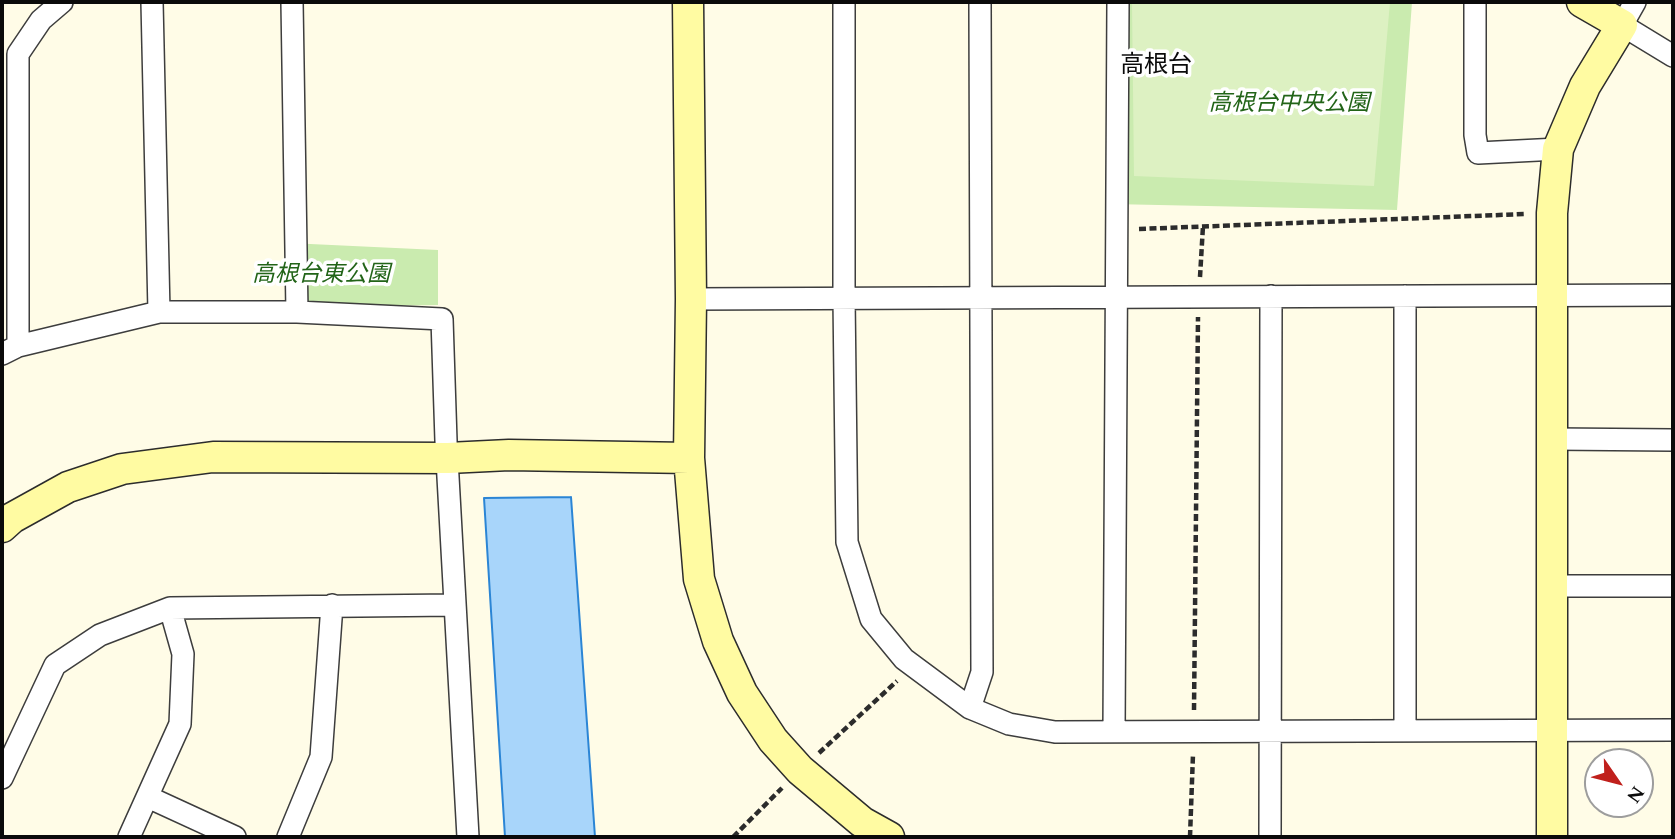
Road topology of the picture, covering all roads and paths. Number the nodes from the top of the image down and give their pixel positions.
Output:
1 (62, 2) edge
2 (152, 2) edge
3 (292, 2) edge
4 (688, 2) edge
5 (844, 2) edge
6 (980, 2) edge
7 (1118, 2) edge
8 (1475, 2) edge
9 (1582, 2) edge
10 (1628, 14) edge
11 (1673, 56) edge
12 (18, 119) junction
13 (2, 133) edge
14 (1559, 149) junction
15 (1552, 214) junction
16 (1203, 226) junction
17 (1117, 229) junction
18 (1673, 295) edge
19 (1271, 296) junction
20 (1405, 296) junction
21 (1552, 296) junction
22 (1198, 297) junction
23 (844, 298) junction
24 (981, 298) junction
25 (1116, 298) junction
26 (691, 299) junction
27 (159, 312) junction
28 (298, 312) junction
29 (10, 350) edge
30 (1552, 439) junction
31 (1673, 440) edge
32 (447, 458) junction
33 (689, 458) junction
34 (2, 527) edge
35 (1552, 586) junction
36 (1673, 586) edge
37 (332, 605) junction
38 (454, 605) junction
39 (170, 608) junction
40 (913, 667) junction
41 (970, 708) junction
42 (1673, 730) edge
43 (1114, 731) junction
44 (1193, 731) junction
45 (1269, 731) junction
46 (1405, 731) junction
47 (1552, 731) junction
48 (800, 770) junction
49 (2, 778) edge
50 (148, 797) junction
51 (129, 837) edge
52 (235, 837) edge
53 (288, 837) edge
54 (468, 837) edge
55 (733, 837) edge
56 (889, 837) edge
57 (1190, 837) edge
58 (1270, 837) edge
59 (1552, 837) edge

1 - 12 street
2 - 27 street
3 - 28 street
4 - 26 street
5 - 23 street
6 - 24 street
7 - 17 street
8 - 14 street
9 - 10 street
10 - 11 street
10 - 14 street
12 - 13 street
12 - 29 street
14 - 15 street
15 - 16 path
15 - 21 street
16 - 17 path
16 - 22 path
17 - 25 street
18 - 21 street
19 - 20 street
19 - 22 street
19 - 45 street
20 - 21 street
20 - 46 street
21 - 30 street
22 - 25 street
22 - 44 path
23 - 24 street
23 - 26 street
23 - 40 street
24 - 25 street
24 - 41 street
25 - 43 street
26 - 33 street
27 - 28 street
27 - 29 street
28 - 32 street
30 - 31 street
30 - 35 street
32 - 33 street
32 - 34 street
32 - 38 street
33 - 48 street
35 - 36 street
35 - 47 street
37 - 38 street
37 - 39 street
37 - 53 street
38 - 54 street
39 - 49 street
39 - 50 street
40 - 41 street
40 - 48 path
41 - 43 street
42 - 47 street
43 - 44 street
44 - 45 street
44 - 57 path
45 - 46 street
45 - 58 street
46 - 47 street
47 - 59 street
48 - 55 path
48 - 56 street
50 - 51 street
50 - 52 street

